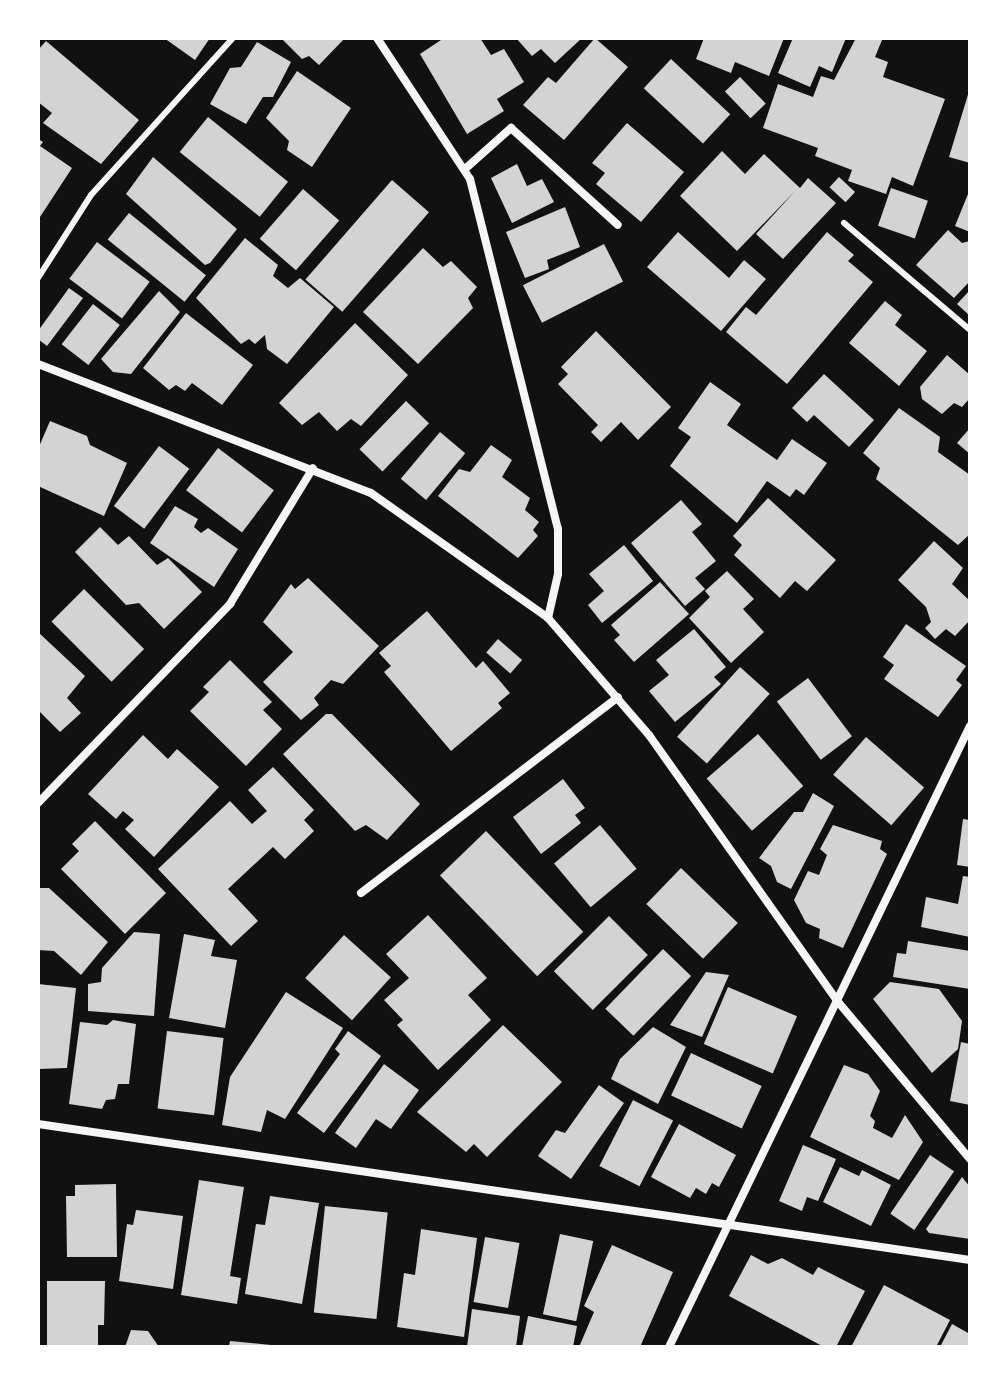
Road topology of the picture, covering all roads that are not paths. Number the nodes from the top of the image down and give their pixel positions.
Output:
1 (233, 38) edge
2 (377, 38) edge
3 (465, 169) junction
4 (844, 223) dead end
5 (618, 225) dead end
6 (38, 278) edge
7 (970, 330) edge
8 (38, 364) edge
9 (313, 468) junction
10 (548, 618) junction
11 (618, 697) junction
12 (970, 726) edge
13 (968, 739) edge
14 (38, 803) edge
15 (361, 893) dead end
16 (839, 1003) junction
17 (38, 1124) edge
18 (970, 1159) edge
19 (729, 1224) junction
20 (970, 1260) edge
21 (669, 1347) edge

1 - 6 lane
2 - 3 street
3 - 5 street
3 - 10 street
4 - 7 lane
8 - 9 street
9 - 10 street
9 - 14 street
10 - 11 street
11 - 15 street
11 - 16 street
12 - 13 street
13 - 16 street
16 - 18 street
16 - 19 street
17 - 19 street
19 - 20 street
19 - 21 street

